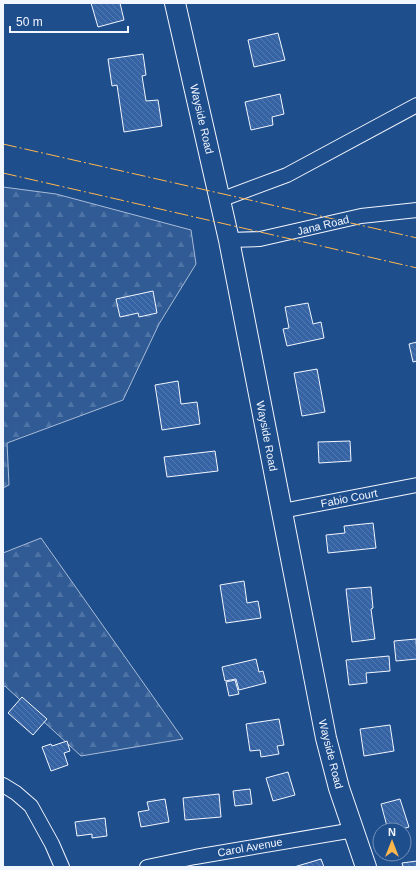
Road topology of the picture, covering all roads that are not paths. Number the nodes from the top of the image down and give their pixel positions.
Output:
1 (175, 3) edge
2 (417, 105) edge
3 (220, 200) junction
4 (417, 210) edge
5 (228, 240) junction
6 (417, 485) edge
7 (282, 511) junction
8 (3, 785) edge
9 (354, 830) junction
10 (62, 867) edge
11 (147, 867) edge
12 (366, 867) edge

1 - 3 street, Wayside Road
2 - 3 street
3 - 5 street, Wayside Road
4 - 5 street, Jana Road
5 - 7 street, Wayside Road
6 - 7 street, Fabio Court
7 - 9 street, Wayside Road
8 - 10 street
9 - 11 street, Carol Avenue
9 - 12 street, Wayside Road

